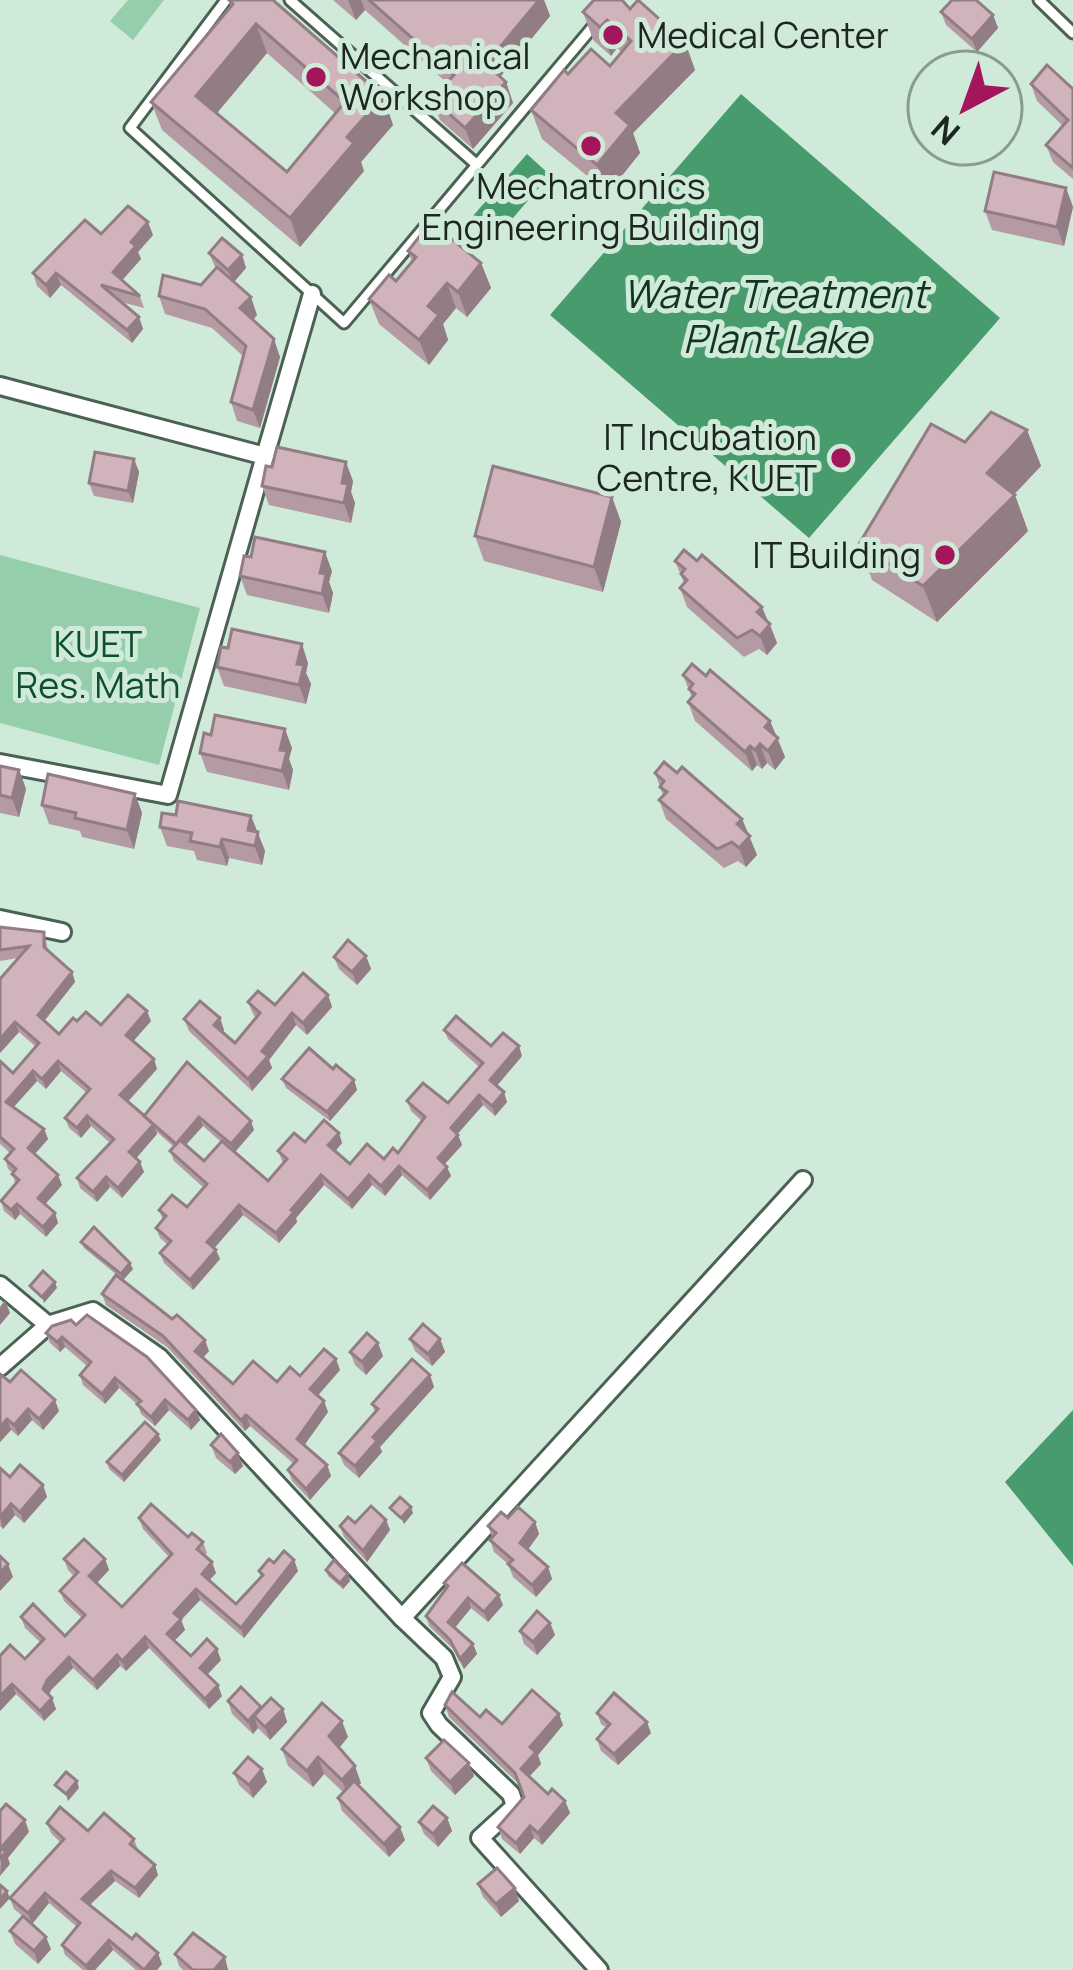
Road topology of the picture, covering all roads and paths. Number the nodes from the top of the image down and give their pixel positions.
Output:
1 (226, 0) edge
2 (290, 0) edge
3 (1040, 0) edge
4 (602, 15) edge
5 (1073, 33) edge
6 (476, 164) junction
7 (312, 294) junction
8 (0, 386) edge
9 (265, 456) junction
10 (0, 763) edge
11 (0, 919) edge
12 (62, 932) dead end
13 (803, 1180) dead end
14 (0, 1285) edge
15 (48, 1324) junction
16 (0, 1367) edge
17 (402, 1618) junction
18 (599, 1970) edge

1 - 7 lane
2 - 6 lane
3 - 5 lane
4 - 6 lane
6 - 7 lane
7 - 9 street
8 - 9 street
9 - 10 street
11 - 12 street
13 - 17 street
14 - 15 street
15 - 16 street
15 - 17 street
17 - 18 street

